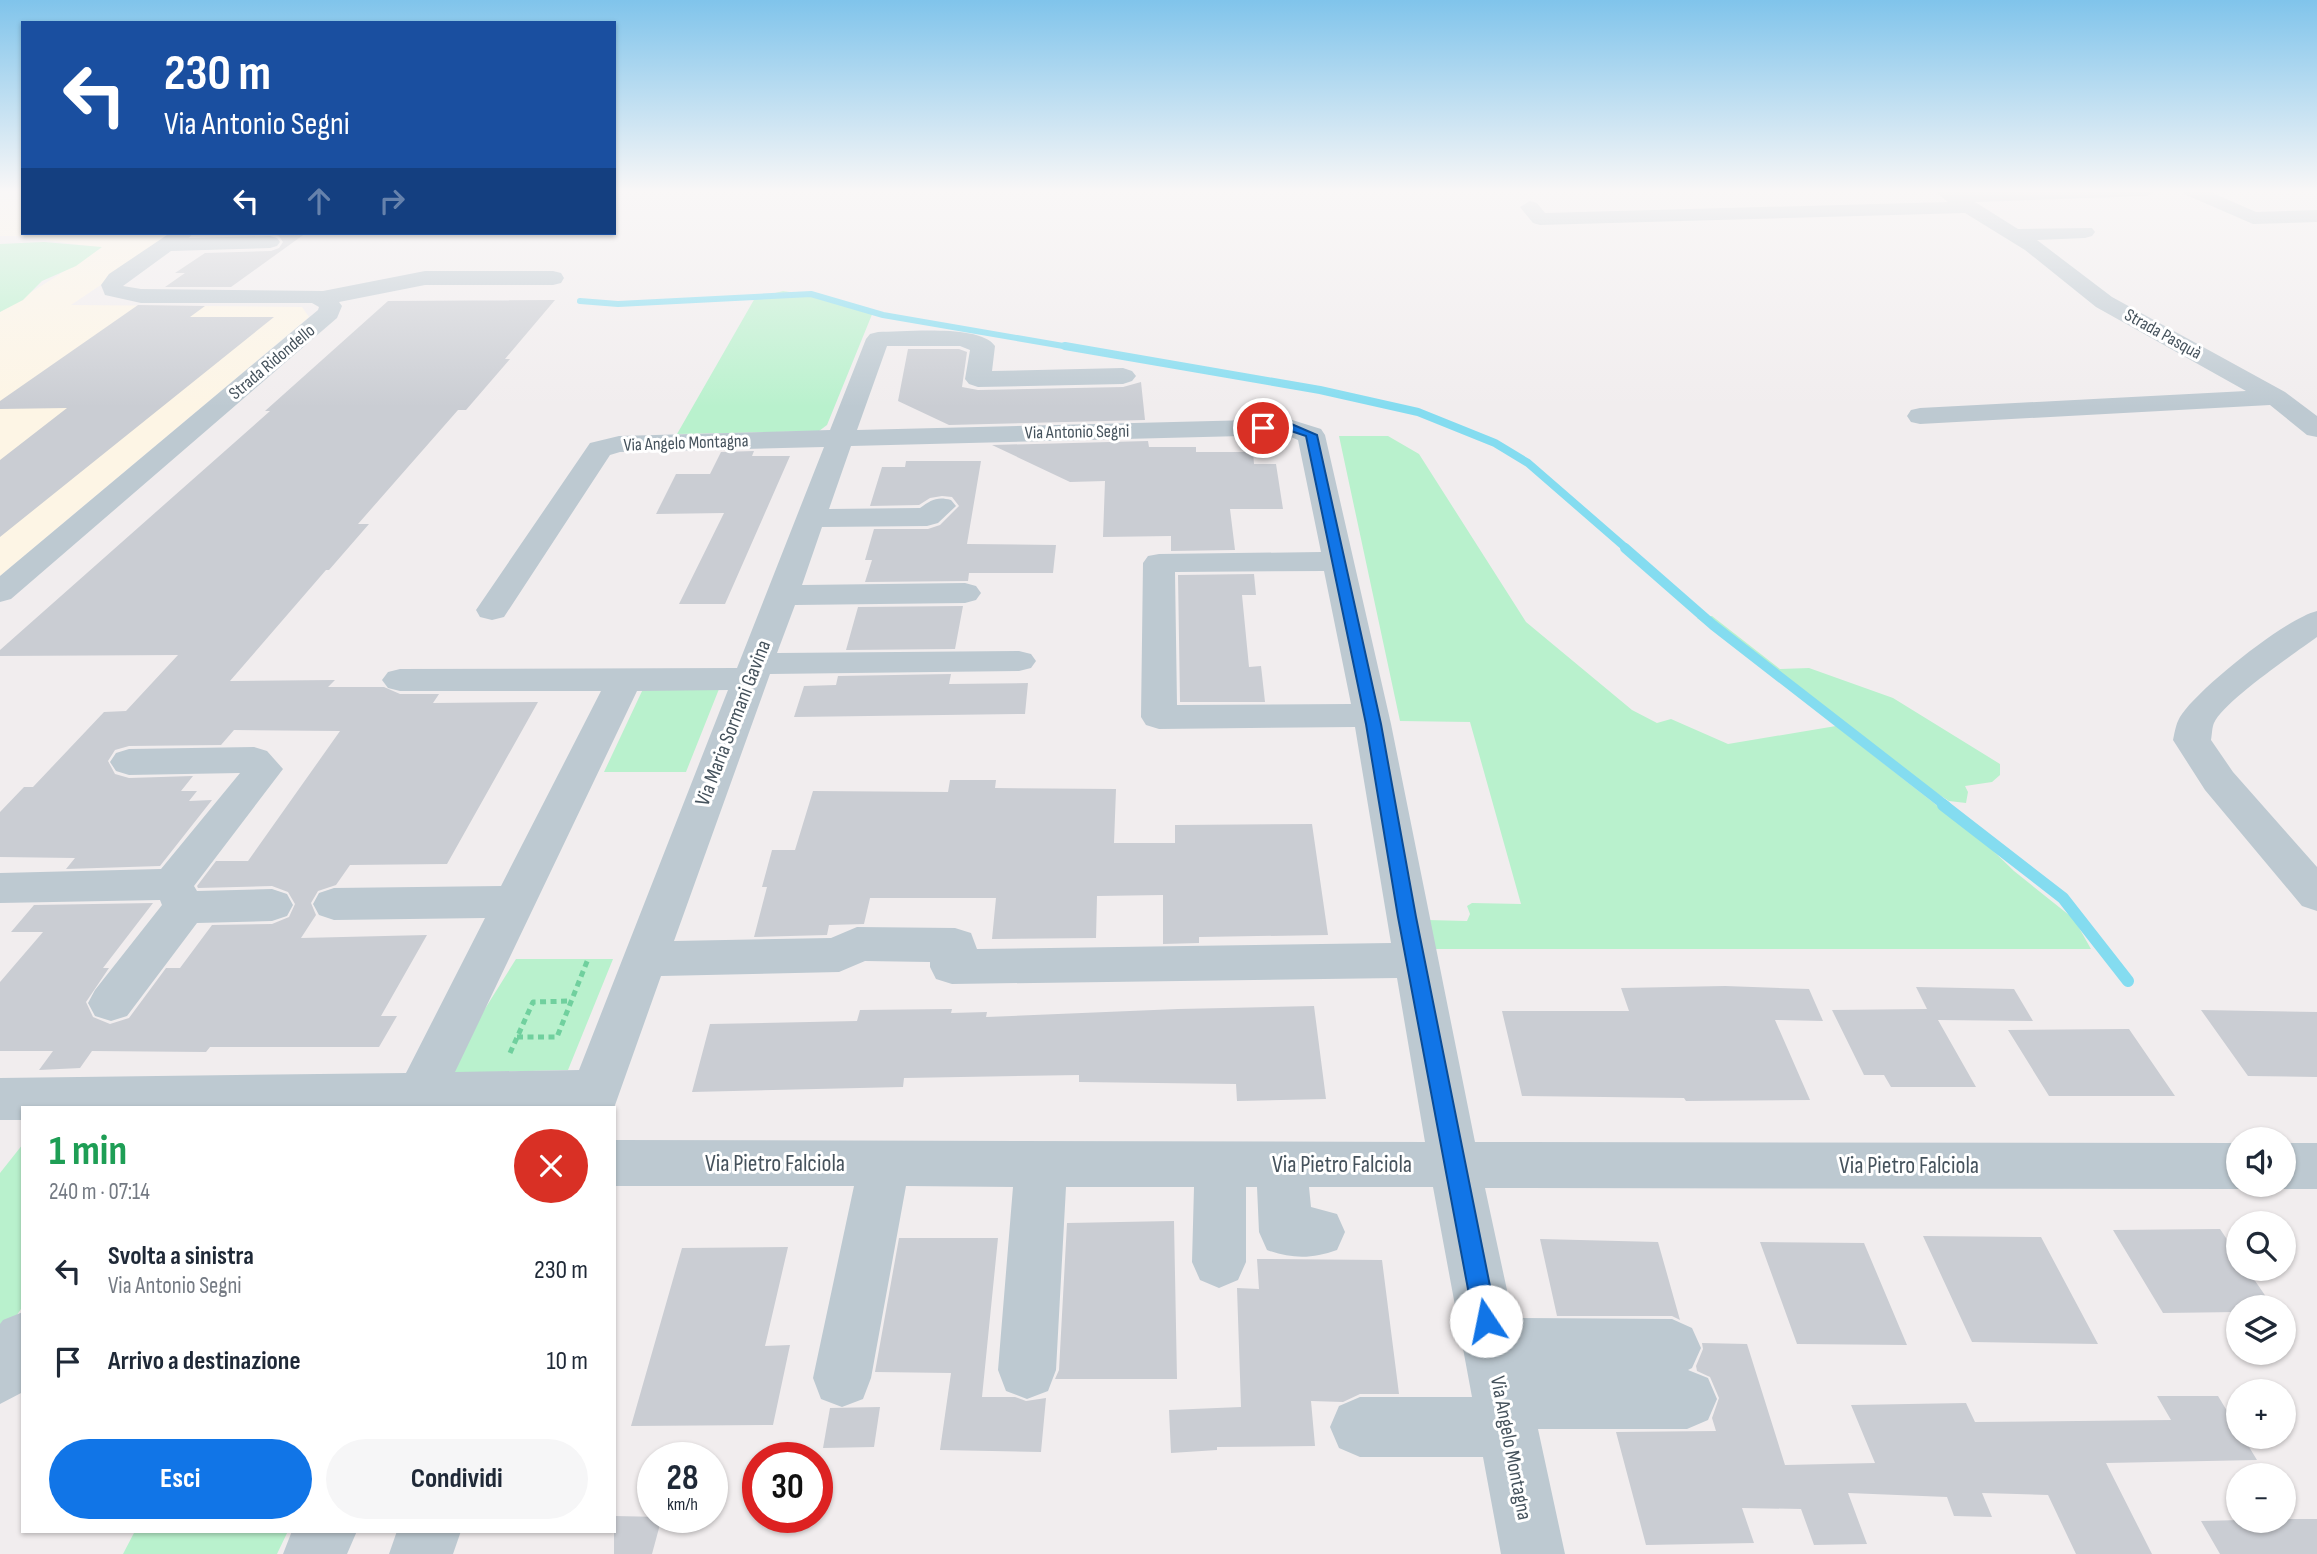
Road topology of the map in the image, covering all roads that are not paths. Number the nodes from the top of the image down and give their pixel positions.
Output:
1 (140, 263) edge
2 (2052, 263) edge
3 (553, 278) dead end
4 (323, 298) junction
5 (1123, 376) dead end
6 (2276, 397) junction
7 (1920, 416) dead end
8 (2317, 429) edge
9 (1311, 435) joint
10 (841, 438) junction
11 (941, 506) dead end
12 (811, 518) junction
13 (1338, 561) junction
14 (0, 592) edge
15 (965, 593) dead end
16 (782, 595) junction
17 (841, 595) junction
18 (492, 610) dead end
19 (2317, 621) edge
20 (831, 626) dead end
21 (1009, 668) dead end
22 (753, 672) junction
23 (400, 680) dead end
24 (624, 680) junction
25 (1371, 715) junction
26 (129, 762) dead end
27 (0, 888) edge
28 (2317, 895) edge
29 (179, 896) junction
30 (514, 902) junction
31 (334, 904) dead end
32 (272, 905) dead end
33 (644, 959) junction
34 (1416, 960) junction
35 (111, 1003) dead end
36 (420, 1094) junction
37 (507, 1098) edge
38 (0, 1099) edge
39 (592, 1100) edge
40 (178, 1102) edge
41 (616, 1163) edge
42 (884, 1164) junction
43 (1041, 1164) junction
44 (1220, 1164) junction
45 (1454, 1164) junction
46 (1281, 1165) junction
47 (2226, 1166) edge
48 (2296, 1166) edge
49 (2317, 1166) edge
50 (1318, 1232) dead end
51 (1219, 1262) dead end
52 (21, 1343) edge
53 (1027, 1370) dead end
54 (1679, 1373) dead end
55 (0, 1375) edge
56 (842, 1378) dead end
57 (1500, 1391) junction
58 (1360, 1427) dead end
59 (324, 1533) edge
60 (428, 1533) edge
61 (315, 1554) edge
62 (421, 1554) edge
63 (1533, 1554) edge

1 - 4 street, Strada Ridondello
2 - 6 street, Strada Pasquà
3 - 4 street
4 - 14 street, Strada Ridondello
5 - 10 street, Via Maria Sormani Gavina
6 - 7 street
6 - 8 street, Strada Pasquà
9 - 10 street, Via Antonio Segni
9 - 13 street, Via Angelo Montagna
10 - 12 street, Via Maria Sormani Gavina
10 - 18 street, Via Angelo Montagna
11 - 12 street
12 - 16 street, Via Maria Sormani Gavina
13 - 25 street, Via Angelo Montagna
13 - 25 street
15 - 17 street
16 - 17 street
16 - 22 street, Via Maria Sormani Gavina
17 - 20 street
19 - 28 street
21 - 22 street
22 - 24 street
22 - 33 street, Via Maria Sormani Gavina
23 - 24 street
24 - 30 street
25 - 34 street, Via Angelo Montagna
26 - 29 street
27 - 29 street
29 - 32 street
29 - 35 street
30 - 31 street
30 - 36 street
33 - 34 street
33 - 39 street, Via Maria Sormani Gavina
34 - 45 street, Via Angelo Montagna
36 - 37 street
36 - 40 street
37 - 39 street
38 - 40 street
41 - 42 street, Via Pietro Falciola
42 - 43 street, Via Pietro Falciola
42 - 56 street
43 - 44 street, Via Pietro Falciola
43 - 53 street
44 - 46 street, Via Pietro Falciola
44 - 51 street
45 - 46 street, Via Pietro Falciola
45 - 47 street, Via Pietro Falciola
45 - 57 street, Via Angelo Montagna
46 - 50 street
48 - 49 street
52 - 55 street
54 - 57 street
57 - 58 street
57 - 63 street, Via Angelo Montagna
59 - 61 street
60 - 62 street

